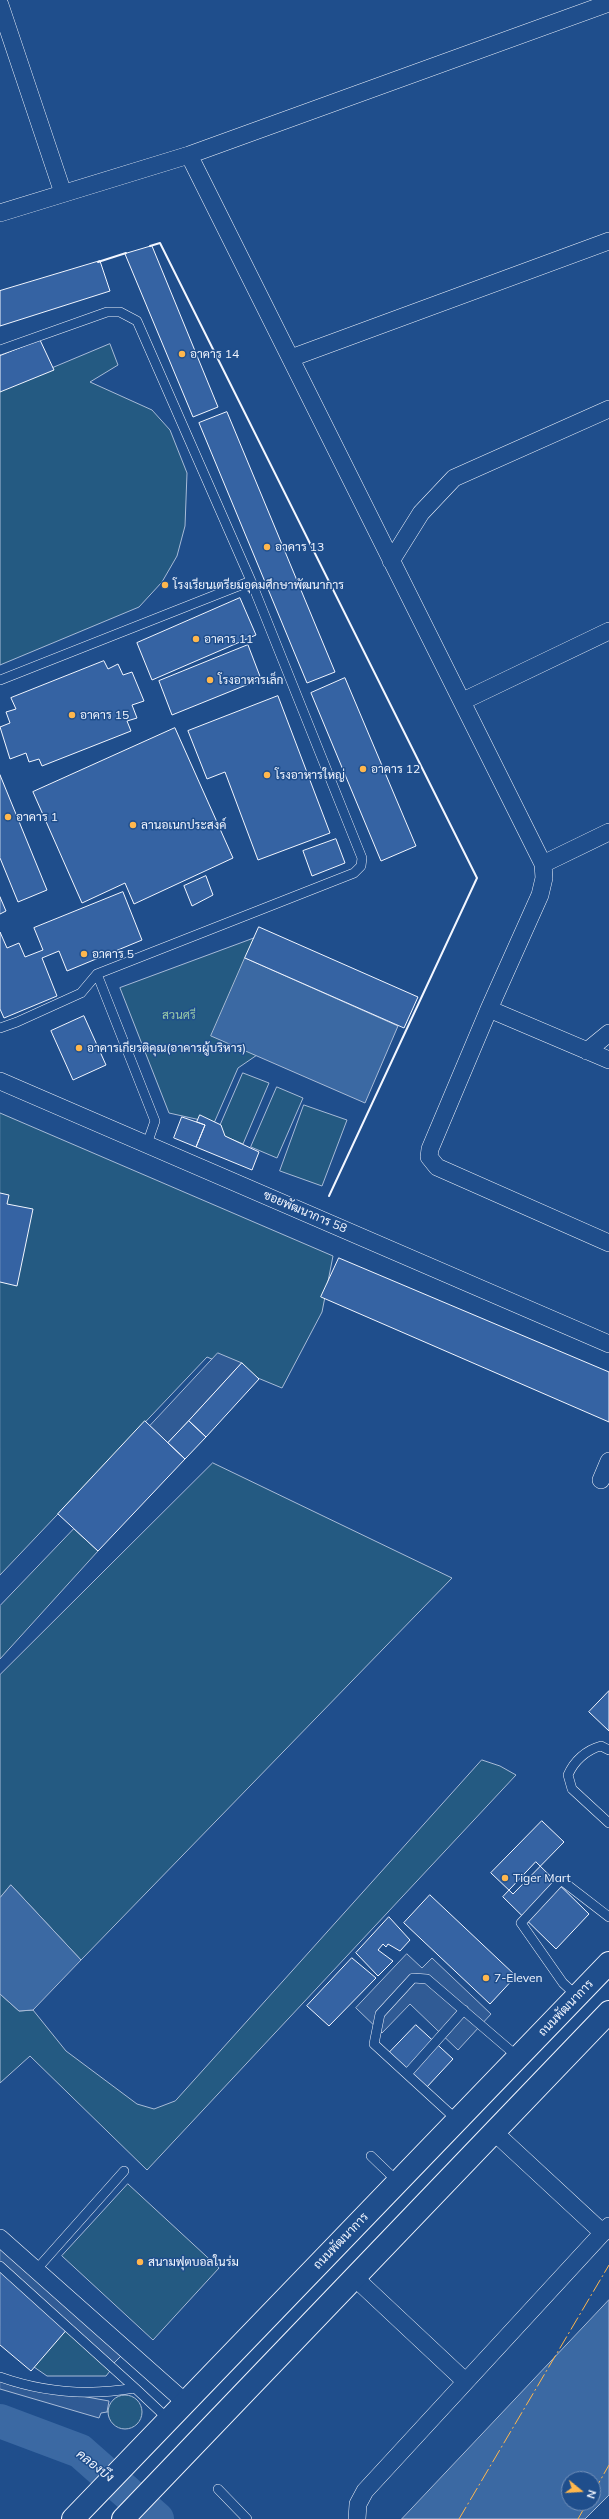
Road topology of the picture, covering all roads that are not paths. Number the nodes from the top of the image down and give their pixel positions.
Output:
1 (609, 3) edge
2 (0, 5) edge
3 (189, 154) junction
4 (64, 193) junction
5 (0, 213) edge
6 (609, 241) edge
7 (0, 350) edge
8 (291, 358) junction
9 (609, 409) edge
10 (391, 561) junction
11 (251, 581) junction
12 (609, 632) edge
13 (0, 680) edge
14 (463, 701) junction
15 (609, 832) edge
16 (543, 864) junction
17 (97, 974) junction
18 (488, 1009) junction
19 (0, 1028) edge
20 (609, 1033) edge
21 (587, 1051) junction
22 (609, 1060) edge
23 (0, 1082) edge
24 (147, 1144) junction
25 (609, 1243) edge
26 (609, 1344) edge
27 (609, 1461) edge
28 (601, 1480) dead end
29 (609, 1750) edge
30 (609, 1823) edge
31 (609, 1917) edge
32 (609, 1963) edge
33 (578, 1996) junction
34 (464, 2010) junction
35 (609, 2012) edge
36 (518, 2058) junction
37 (407, 2074) junction
38 (457, 2120) junction
39 (494, 2132) junction
40 (371, 2156) dead end
41 (124, 2171) dead end
42 (398, 2182) junction
43 (422, 2207) junction
44 (606, 2229) edge
45 (0, 2238) edge
46 (0, 2266) edge
47 (36, 2270) junction
48 (354, 2277) junction
49 (0, 2377) edge
50 (465, 2381) junction
51 (135, 2388) junction
52 (186, 2402) junction
53 (168, 2419) junction
54 (218, 2489) dead end
55 (73, 2519) edge
56 (123, 2519) edge
57 (247, 2519) edge
58 (357, 2519) edge

1 - 3 street
2 - 4 street
3 - 4 street
3 - 8 street
4 - 5 street
6 - 8 street
7 - 11 lane
8 - 10 street
9 - 10 street
10 - 14 street
11 - 13 lane
11 - 17 lane
12 - 14 street
14 - 16 street
15 - 16 street
16 - 18 street
17 - 19 lane
17 - 24 lane
18 - 21 street
18 - 25 street
20 - 21 street
21 - 22 street
23 - 24 street, ซอยพัฒนาการ 58
24 - 26 street, ซอยพัฒนาการ 58
27 - 28 street
29 - 30 lane
31 - 33 lane
32 - 33 main road, ถนนพัฒนาการ
33 - 36 main road, ถนนพัฒนาการ
34 - 36 lane
34 - 37 lane
34 - 37 lane
35 - 39 main road
36 - 38 main road, ถนนพัฒนาการ
37 - 38 lane
38 - 42 main road, ถนนพัฒนาการ
39 - 43 main road
39 - 44 street
40 - 42 lane
41 - 47 lane
42 - 43 main road
42 - 52 main road, ถนนพัฒนาการ
43 - 48 main road
44 - 50 street
45 - 47 street
46 - 51 lane
47 - 52 street
48 - 50 street
48 - 56 main road
49 - 51 lane
50 - 58 street
51 - 53 lane
52 - 53 main road, ถนนพัฒนาการ
53 - 55 main road, ถนนพัฒนาการ
54 - 57 lane

